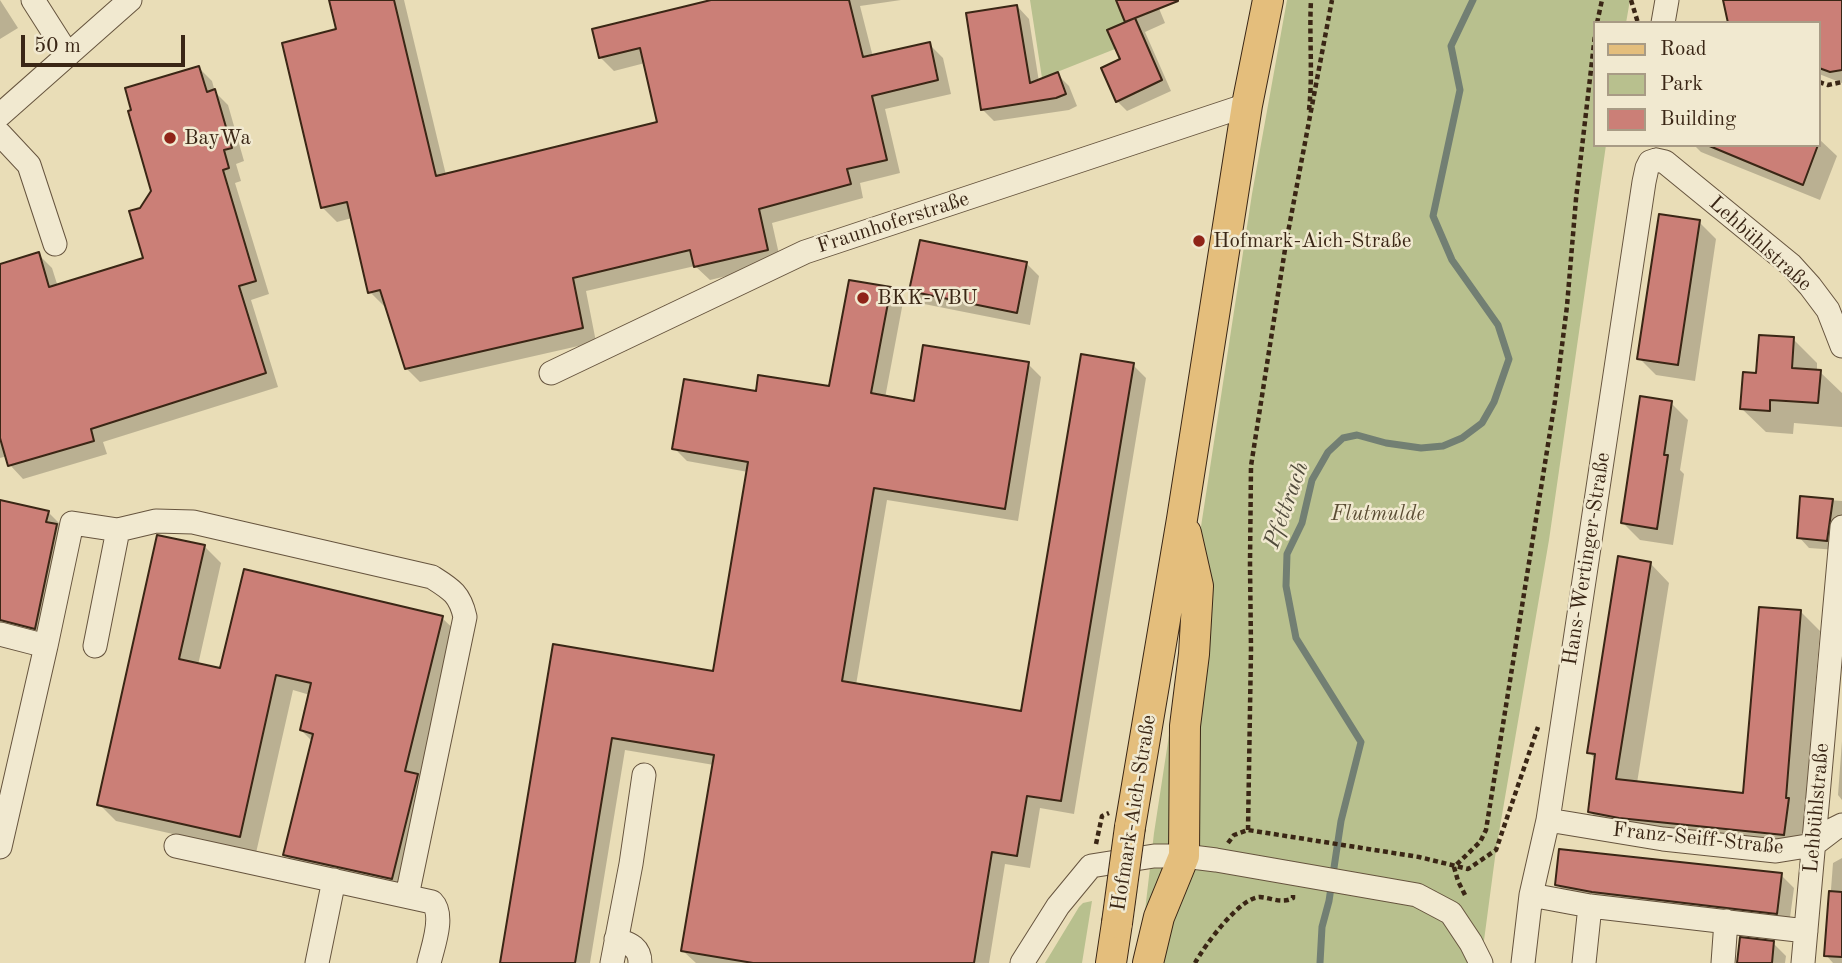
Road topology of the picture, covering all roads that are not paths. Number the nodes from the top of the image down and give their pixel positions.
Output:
1 (33, 0) edge
2 (130, 0) edge
3 (1268, 0) edge
4 (1667, 0) edge
5 (1662, 21) edge
6 (68, 55) junction
7 (1247, 105) junction
8 (0, 115) edge
9 (0, 134) edge
10 (1659, 152) edge
11 (55, 244) dead end
12 (1842, 346) edge
13 (551, 373) dead end
14 (1182, 519) junction
15 (1842, 527) edge
16 (118, 530) junction
17 (0, 634) edge
18 (46, 646) junction
19 (95, 646) dead end
20 (644, 775) dead end
21 (1548, 820) junction
22 (1842, 825) edge
23 (1813, 845) junction
24 (176, 846) dead end
25 (0, 847) edge
26 (1184, 856) junction
27 (334, 880) junction
28 (1531, 895) junction
29 (407, 896) junction
30 (1590, 906) junction
31 (1726, 921) junction
32 (1806, 931) junction
33 (617, 939) junction
34 (317, 963) edge
35 (429, 963) edge
36 (612, 963) edge
37 (640, 963) edge
38 (1022, 963) edge
39 (1111, 963) edge
40 (1148, 963) edge
41 (1481, 963) edge
42 (1523, 963) edge
43 (1584, 963) edge
44 (1723, 963) edge
45 (1803, 963) edge

1 - 6 street
2 - 6 street
3 - 7 main road, Hofmark-Aich-Straße
4 - 5 street
6 - 8 street
7 - 13 street, Fraunhoferstraße
7 - 14 main road, Hofmark-Aich-Straße
9 - 11 street
10 - 12 street, Lehbühlstraße
10 - 21 street, Hans-Wertinger-Straße
14 - 26 main road
14 - 39 main road, Hofmark-Aich-Straße, bridge
15 - 23 street, Lehbühlstraße
16 - 18 street
16 - 19 street
16 - 29 street
17 - 18 street
18 - 25 street
20 - 33 street
21 - 23 street, Franz-Seiff-Straße
21 - 28 street, Hans-Wertinger-Straße
22 - 23 street, Franz-Seiff-Straße
23 - 32 street, Lehbühlstraße
24 - 27 street
26 - 38 street
26 - 40 main road
26 - 41 street
27 - 29 street
27 - 34 street
28 - 30 street
28 - 42 street, Hans-Wertinger-Straße
29 - 35 street
30 - 31 street
30 - 43 street
31 - 32 street
31 - 44 street
32 - 45 street, Lehbühlstraße
33 - 36 street
33 - 37 street

